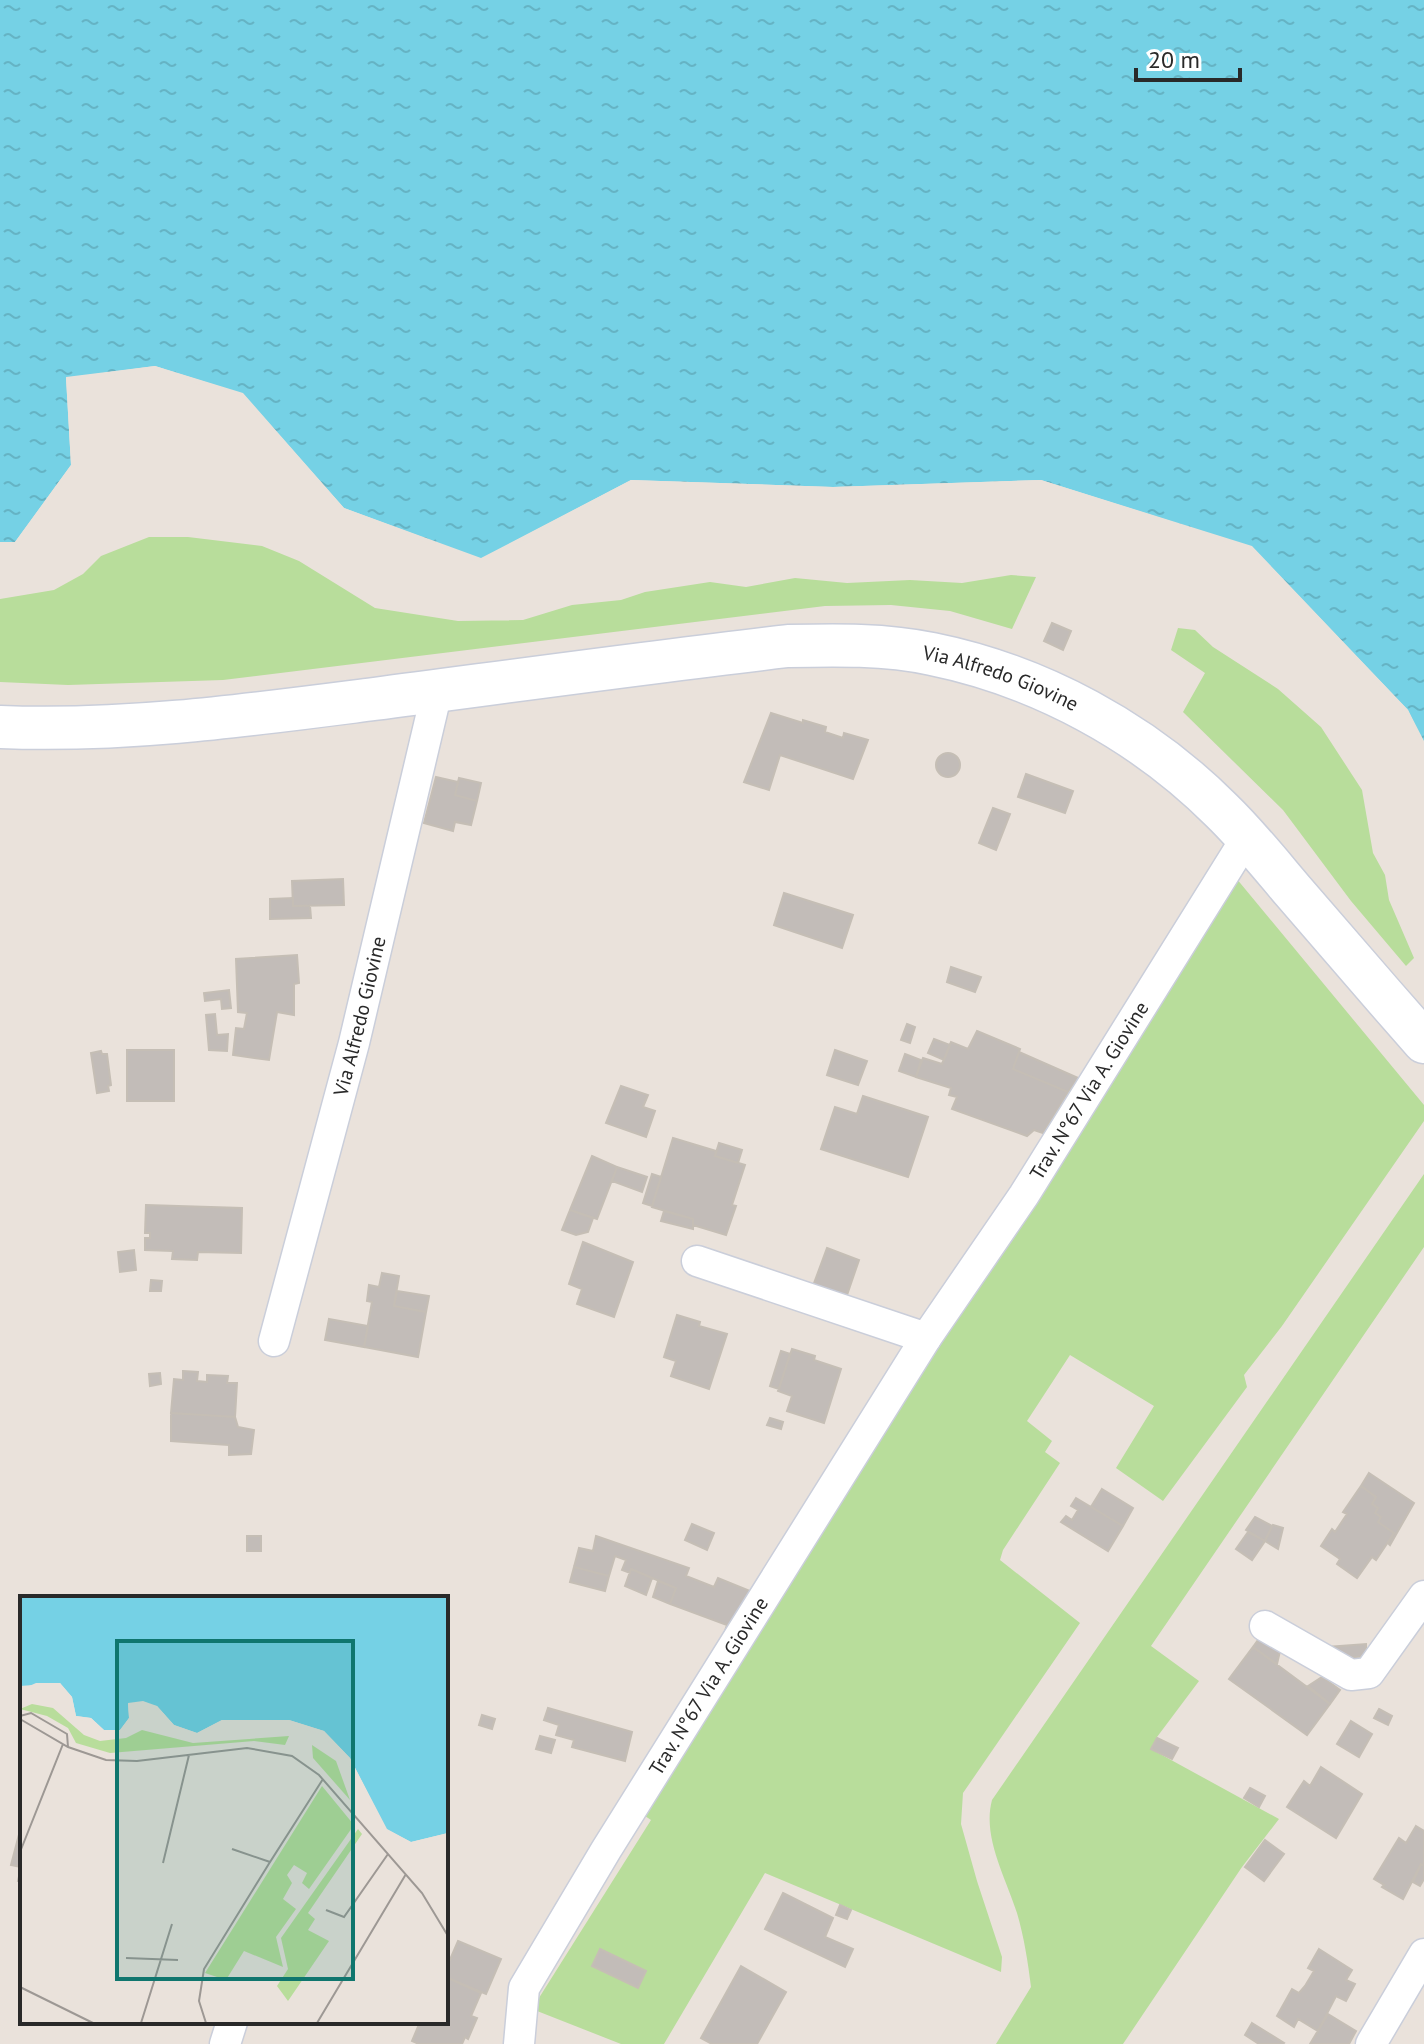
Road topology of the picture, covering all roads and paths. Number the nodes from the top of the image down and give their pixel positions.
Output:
1 (437, 691) junction
2 (0, 727) edge
3 (1247, 837) junction
4 (1424, 1042) edge
5 (697, 1261) dead end
6 (926, 1338) junction
7 (274, 1341) dead end
8 (1424, 1596) edge
9 (1265, 1626) dead end
10 (1424, 1954) edge
11 (231, 2024) edge
12 (225, 2044) edge
13 (519, 2044) edge
14 (1371, 2044) edge

1 - 2 main road, Via Alfredo Giovine
1 - 3 main road, Via Alfredo Giovine
1 - 7 street, Via Alfredo Giovine
3 - 4 main road, Via Alfredo Giovine
3 - 6 street, Trav. N°67 Via A. Giovine
5 - 6 street
6 - 13 street, Trav. N°67 Via A. Giovine
8 - 9 street
10 - 14 street
11 - 12 street

